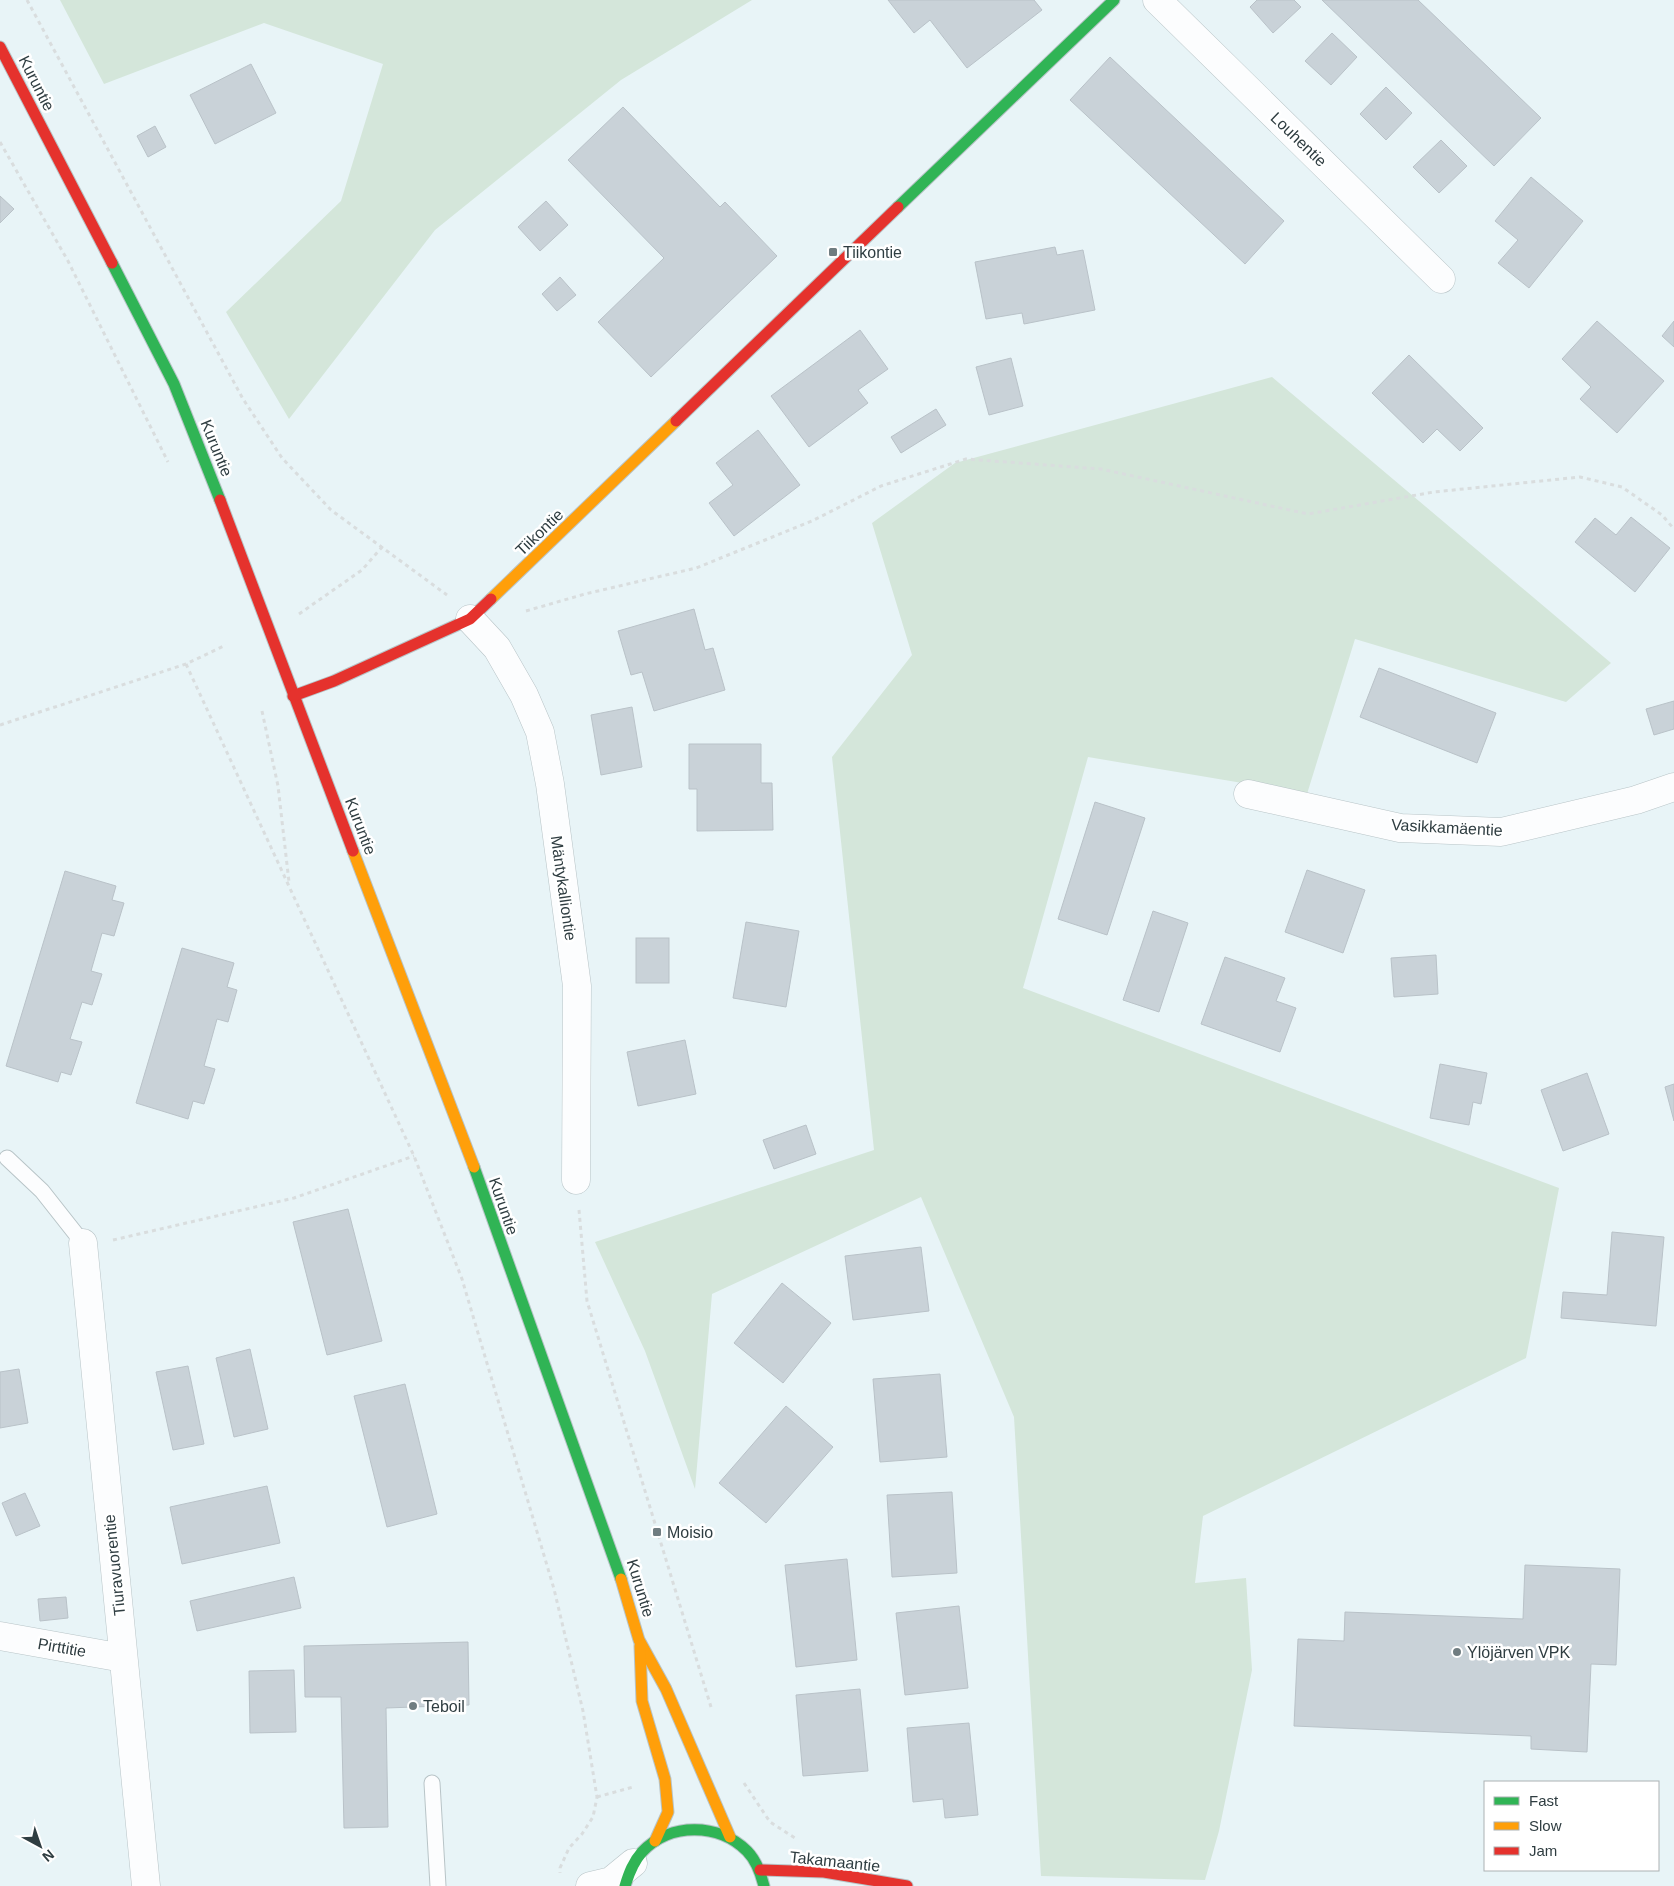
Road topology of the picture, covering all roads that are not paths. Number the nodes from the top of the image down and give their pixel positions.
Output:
1 (1114, 0) edge
2 (1157, 0) edge
3 (0, 47) edge
4 (1441, 279) dead end
5 (470, 619) junction
6 (292, 696) junction
7 (1674, 788) edge
8 (1248, 794) dead end
9 (6, 1158) dead end
10 (576, 1180) road end
11 (83, 1244) joint
12 (0, 1636) edge
13 (640, 1640) junction
14 (123, 1658) junction
15 (432, 1783) dead end
16 (730, 1837) junction
17 (655, 1841) junction
18 (760, 1870) junction
19 (629, 1874) edge
20 (146, 1886) edge
21 (438, 1886) edge
22 (590, 1886) edge
23 (764, 1886) edge
24 (907, 1886) edge

1 - 5 main road, Tiikontie
2 - 4 street, Louhentie
3 - 6 main road, Kuruntie
5 - 6 main road, Tiikontie
5 - 10 street, Mäntykalliontie
6 - 13 main road, Kuruntie
7 - 8 street, Vasikkamäentie
9 - 11 lane
11 - 14 street, Tiuravuorentie
12 - 14 street, Pirttitie
13 - 16 main road, Kuruntie
13 - 17 main road, Kuruntie
14 - 20 street, Tiuravuorentie
15 - 21 lane
16 - 17 main road
16 - 18 main road
17 - 19 main road
18 - 23 main road
18 - 24 main road, Takamaantie
19 - 22 street

